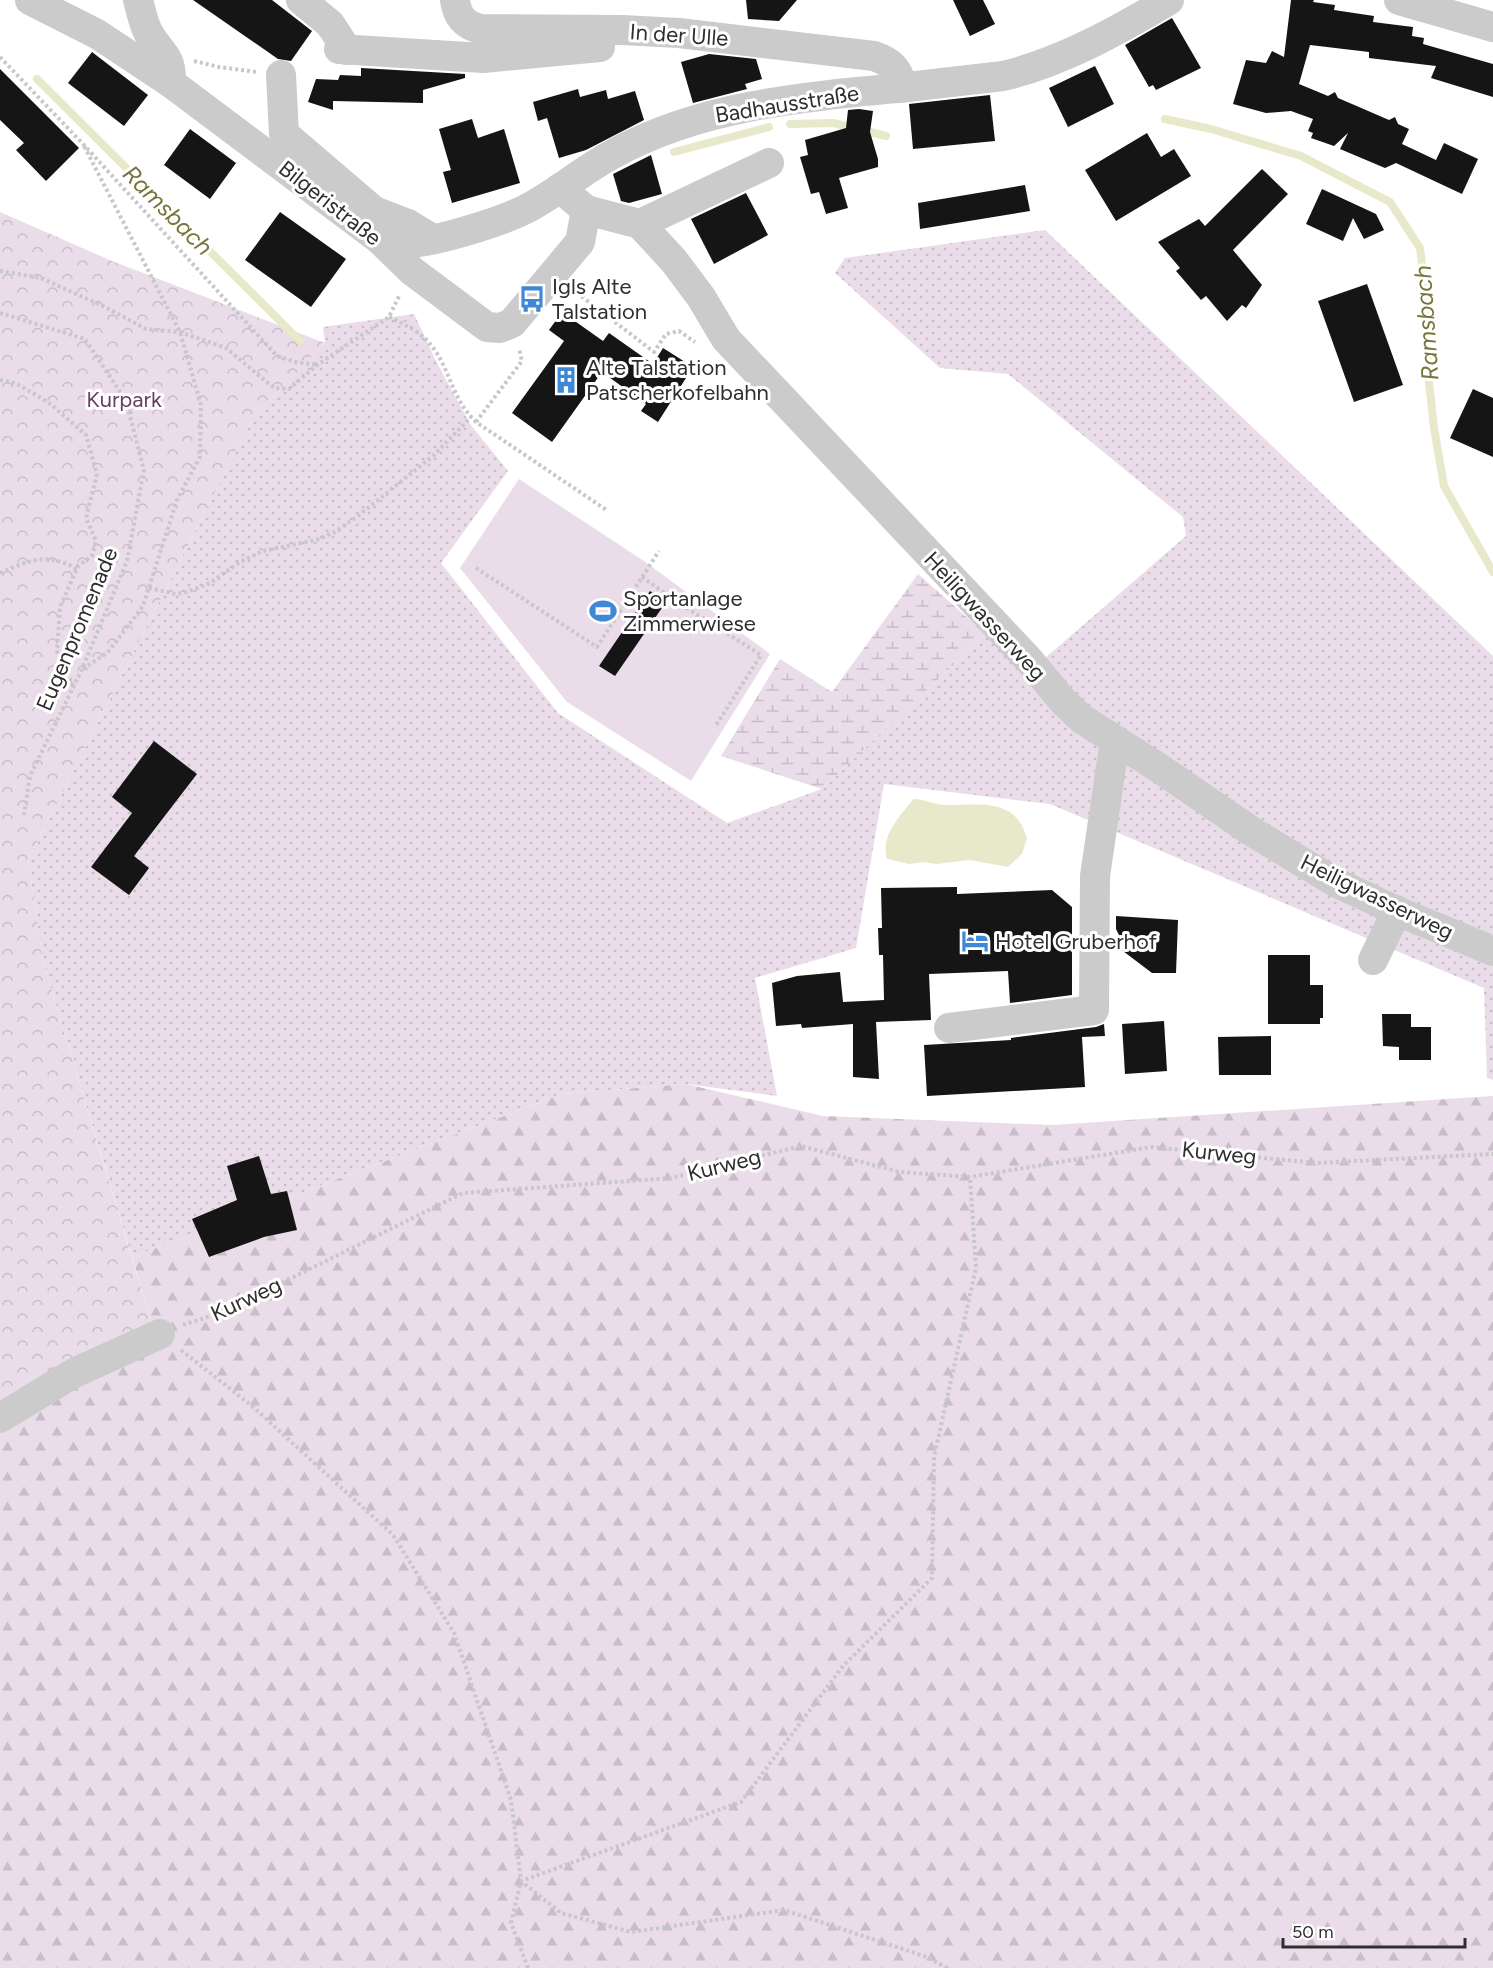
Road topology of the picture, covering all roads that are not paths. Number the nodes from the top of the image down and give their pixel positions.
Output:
1 (30, 0) edge
2 (138, 0) edge
3 (301, 0) edge
4 (455, 0) edge
5 (1169, 0) edge
6 (1399, 0) edge
7 (1493, 27) edge
8 (679, 33) junction
9 (281, 75) road end
10 (171, 82) junction
11 (902, 87) junction
12 (769, 163) dead end
13 (560, 188) junction
14 (586, 210) junction
15 (640, 224) junction
16 (379, 240) junction
17 (434, 240) junction
18 (1115, 740) junction
19 (1397, 911) junction
20 (1493, 951) edge
21 (1373, 960) dead end
22 (949, 1028) dead end
23 (160, 1334) road end
24 (0, 1418) edge

1 - 10 street, Bilgeristraße
2 - 10 street
3 - 8 street
4 - 8 street, In der Ulle
5 - 11 street, Badhausstraße
6 - 7 street
8 - 11 street, In der Ulle
9 - 17 street
10 - 16 street, Bilgeristraße
11 - 13 street, Badhausstraße
12 - 15 street
13 - 14 street
13 - 17 street, Badhausstraße
14 - 15 street
14 - 16 street, Bilgeristraße
15 - 18 street, Heiligwasserweg
16 - 17 street, Badhausstraße
18 - 19 street, Heiligwasserweg
18 - 22 street
19 - 20 street, Heiligwasserweg
19 - 21 street
23 - 24 street

